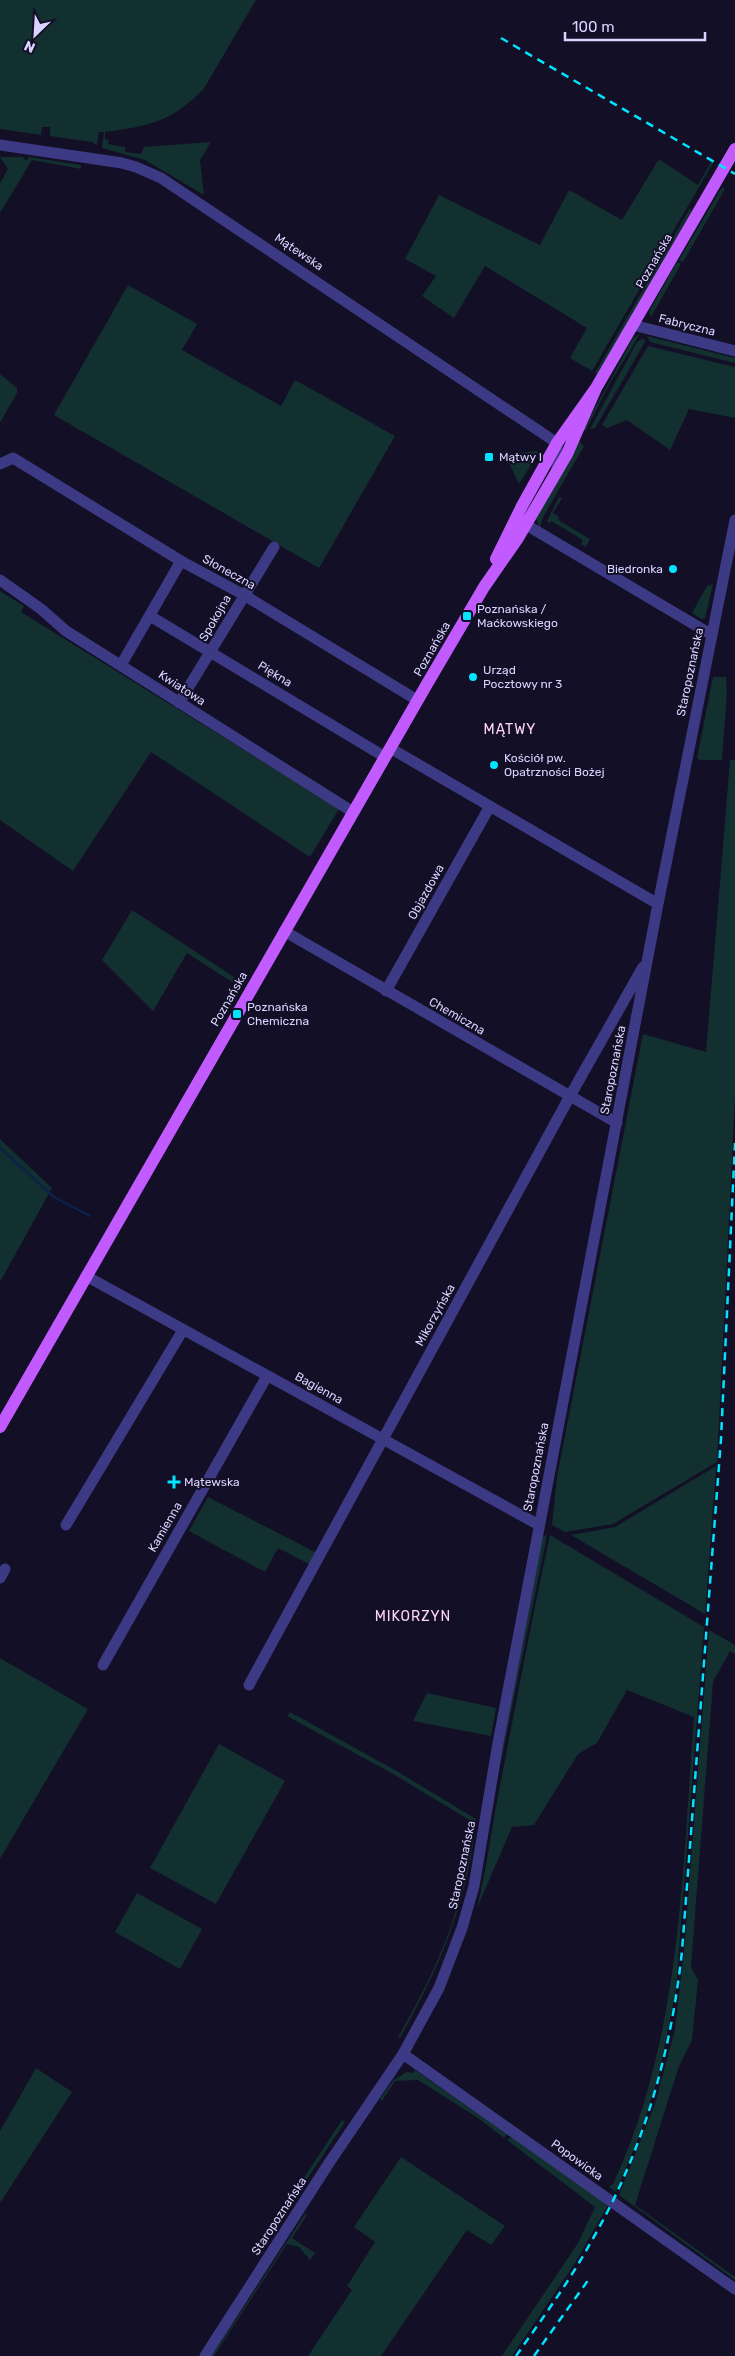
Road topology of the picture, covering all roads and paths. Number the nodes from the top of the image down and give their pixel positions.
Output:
1 (0, 145) edge
2 (735, 149) edge
3 (633, 325) junction
4 (735, 352) edge
5 (596, 388) junction
6 (577, 433) junction
7 (557, 443) junction
8 (0, 464) edge
9 (557, 470) junction
10 (735, 520) edge
11 (521, 521) junction
12 (274, 547) dead end
13 (181, 561) junction
14 (0, 580) edge
15 (244, 595) junction
16 (150, 616) junction
17 (712, 635) junction
18 (211, 652) junction
19 (121, 664) junction
20 (417, 700) junction
21 (179, 703) junction
22 (387, 753) junction
23 (490, 806) junction
24 (353, 812) junction
25 (658, 904) junction
26 (284, 931) junction
27 (648, 959) junction
28 (386, 991) junction
29 (626, 996) junction
30 (640, 1001) junction
31 (570, 1096) junction
32 (618, 1123) junction
33 (86, 1276) junction
34 (183, 1330) junction
35 (267, 1376) junction
36 (0, 1426) edge
37 (382, 1439) junction
38 (66, 1525) dead end
39 (539, 1525) junction
40 (103, 1665) dead end
41 (249, 1685) dead end
42 (403, 2054) junction
43 (735, 2289) edge
44 (205, 2356) edge

1 - 7 street, Mątewska
2 - 3 main road, Poznańska
3 - 4 street, Fabryczna
3 - 5 main road, Poznańska
5 - 6 main road, Poznańska
5 - 7 main road, Poznańska
6 - 7 street
6 - 9 main road, Poznańska
7 - 9 street
7 - 11 main road, Poznańska
8 - 13 street, Słoneczna
9 - 11 main road, Poznańska
10 - 17 street, Staropoznańska
11 - 17 street
11 - 20 main road, Poznańska
12 - 15 street, Spokojna
13 - 15 street, Słoneczna
13 - 16 street
14 - 19 street, Kwiatowa
15 - 18 street, Spokojna
15 - 20 street, Słoneczna
16 - 18 street, Piękna
16 - 19 street
17 - 25 street, Staropoznańska
18 - 21 street, Spokojna
18 - 22 street, Piękna
19 - 21 street, Kwiatowa
20 - 22 main road, Poznańska
21 - 24 street, Kwiatowa
22 - 23 street
22 - 24 main road, Poznańska
23 - 25 street
23 - 28 street, Objazdowa
24 - 26 main road, Poznańska
25 - 27 street, Staropoznańska
26 - 28 street, Chemiczna
26 - 33 main road, Poznańska
27 - 29 street, Mikorzyńska
27 - 30 street, Staropoznańska
28 - 31 street, Chemiczna
29 - 30 street
29 - 31 street, Mikorzyńska
30 - 32 street, Staropoznańska
31 - 32 street, Chemiczna
31 - 37 street, Mikorzyńska
32 - 39 street, Staropoznańska
33 - 34 street, Bagienna
33 - 36 main road, Poznańska
34 - 35 street, Bagienna
34 - 38 street
35 - 37 street, Bagienna
35 - 40 street, Kamienna
37 - 39 street, Bagienna
37 - 41 street, Mikorzyńska
39 - 42 street, Staropoznańska
42 - 43 street, Popowicka
42 - 44 street, Staropoznańska

